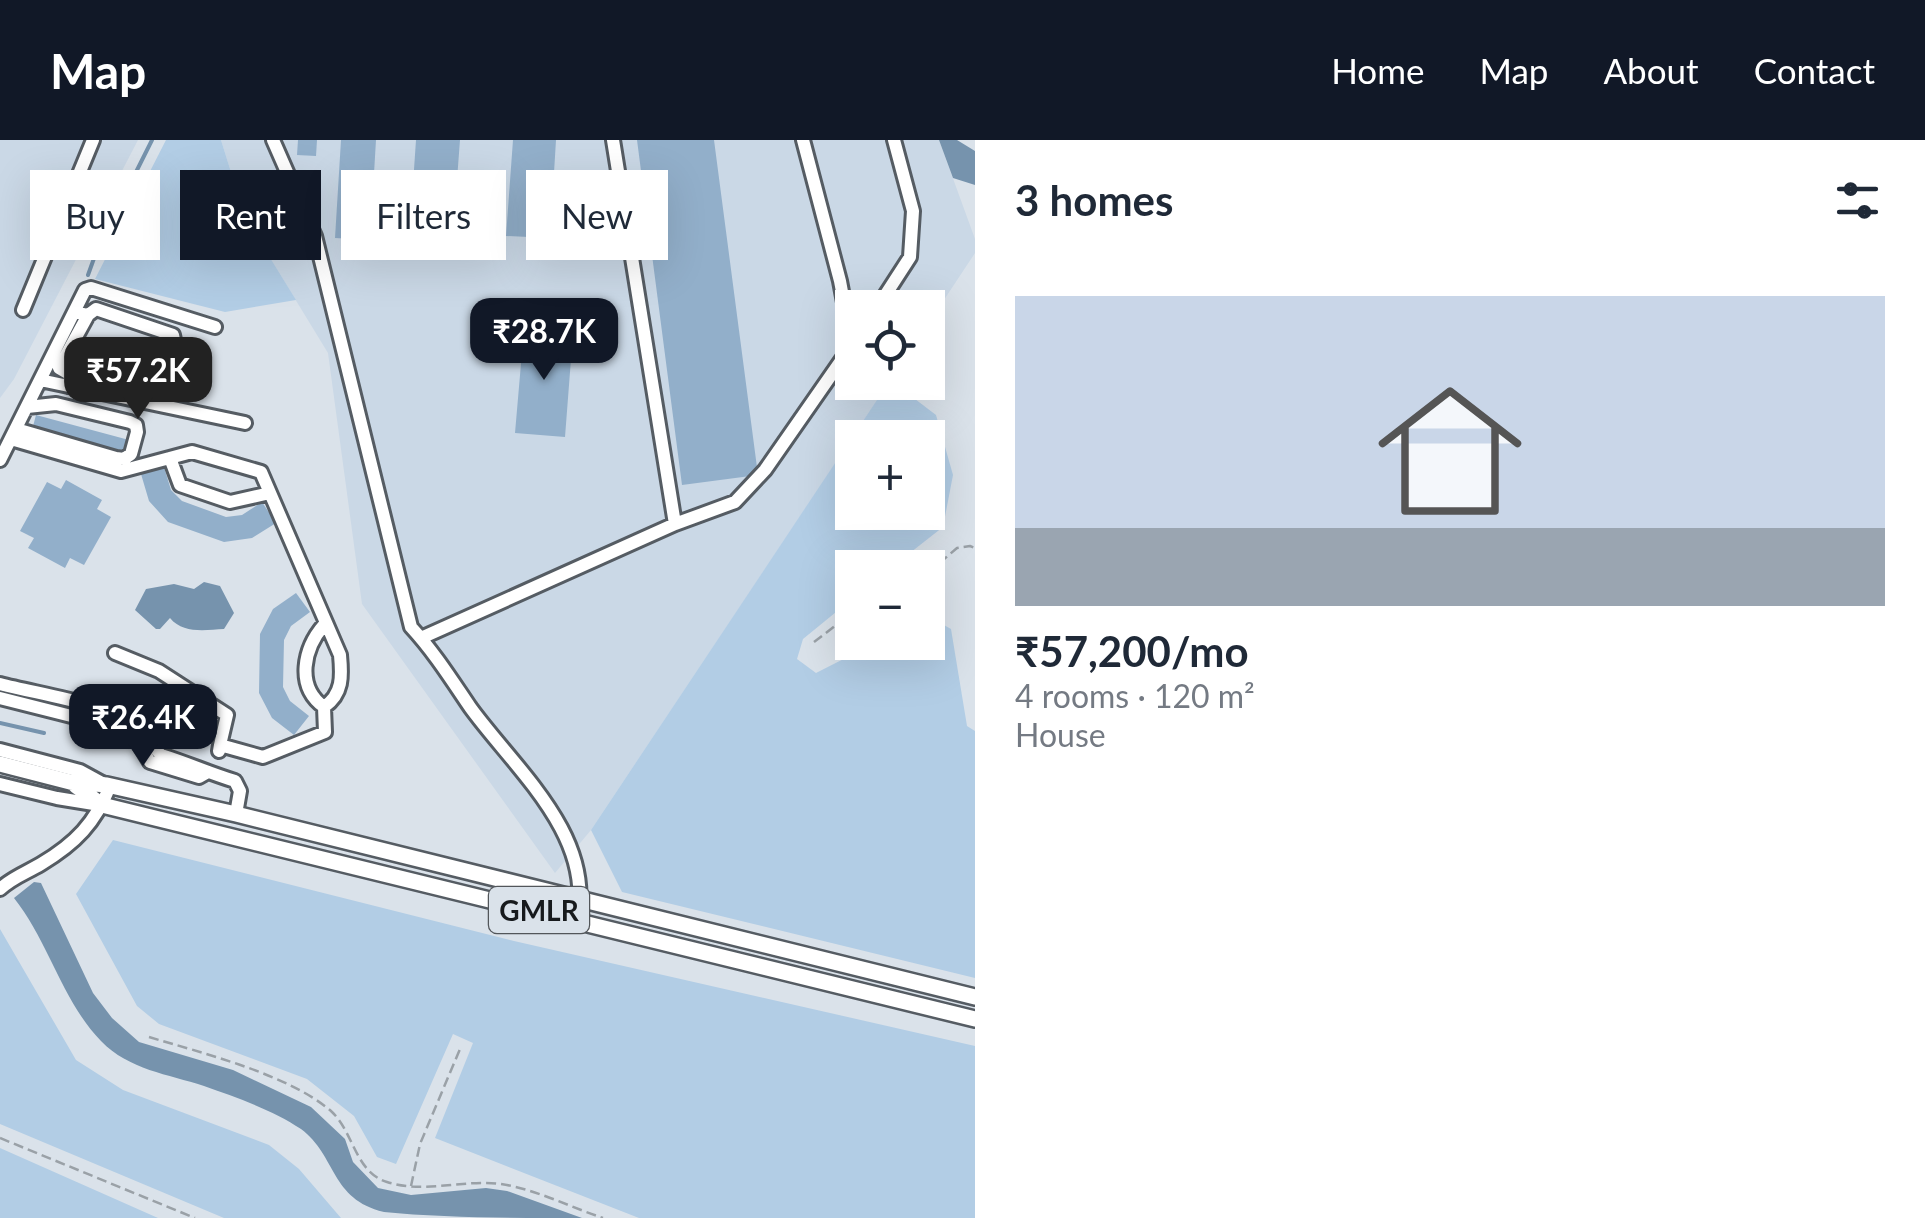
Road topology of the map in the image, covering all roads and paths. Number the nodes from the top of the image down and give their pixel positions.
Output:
1 (93, 140) edge
2 (272, 140) edge
3 (614, 140) edge
4 (803, 140) edge
5 (894, 140) edge
6 (842, 290) edge
7 (889, 290) edge
8 (23, 310) dead end
9 (81, 314) junction
10 (216, 327) dead end
11 (835, 369) edge
12 (40, 380) junction
13 (70, 380) junction
14 (145, 396) junction
15 (32, 406) junction
16 (245, 423) dead end
17 (18, 434) junction
18 (170, 458) junction
19 (0, 460) edge
20 (270, 493) junction
21 (675, 524) junction
22 (975, 548) edge
23 (945, 558) edge
24 (324, 625) junction
25 (835, 626) edge
26 (421, 638) junction
27 (814, 642) dead end
28 (115, 653) dead end
29 (0, 684) edge
30 (0, 698) edge
31 (324, 707) junction
32 (117, 721) junction
33 (219, 748) junction
34 (0, 750) edge
35 (0, 764) edge
36 (29, 764) junction
37 (212, 774) junction
38 (63, 776) junction
39 (0, 784) edge
40 (109, 786) junction
41 (102, 805) junction
42 (236, 814) junction
43 (0, 890) edge
44 (581, 900) junction
45 (577, 919) junction
46 (975, 997) edge
47 (975, 1019) edge
48 (149, 1036) dead end
49 (460, 1049) dead end
50 (0, 1138) edge
51 (410, 1187) junction
52 (195, 1218) edge
53 (603, 1218) edge

1 - 8 street
2 - 26 street
3 - 21 street
4 - 6 street
5 - 7 street
9 - 10 street
9 - 12 street
9 - 13 street
9 - 14 street
11 - 21 street
12 - 13 street
12 - 15 street
13 - 14 street
14 - 16 street
15 - 17 street
15 - 17 street
17 - 18 street
17 - 19 street
18 - 20 street
18 - 20 street
20 - 24 street
21 - 26 street
22 - 23 path
24 - 31 street
24 - 31 street
25 - 27 path
26 - 44 street
28 - 33 street
29 - 32 street
30 - 32 street
31 - 33 street
32 - 37 street
33 - 37 street
34 - 36 street
35 - 36 main road
36 - 38 main road
37 - 42 street
38 - 40 main road, GMLR
38 - 41 main road, GMLR
39 - 41 street
40 - 41 street
40 - 42 main road, GMLR
41 - 43 street
41 - 45 main road, GMLR
42 - 44 main road, GMLR
44 - 45 street
44 - 46 main road, GMLR
45 - 47 main road, GMLR
48 - 51 path
49 - 51 path
50 - 52 path
51 - 53 path

